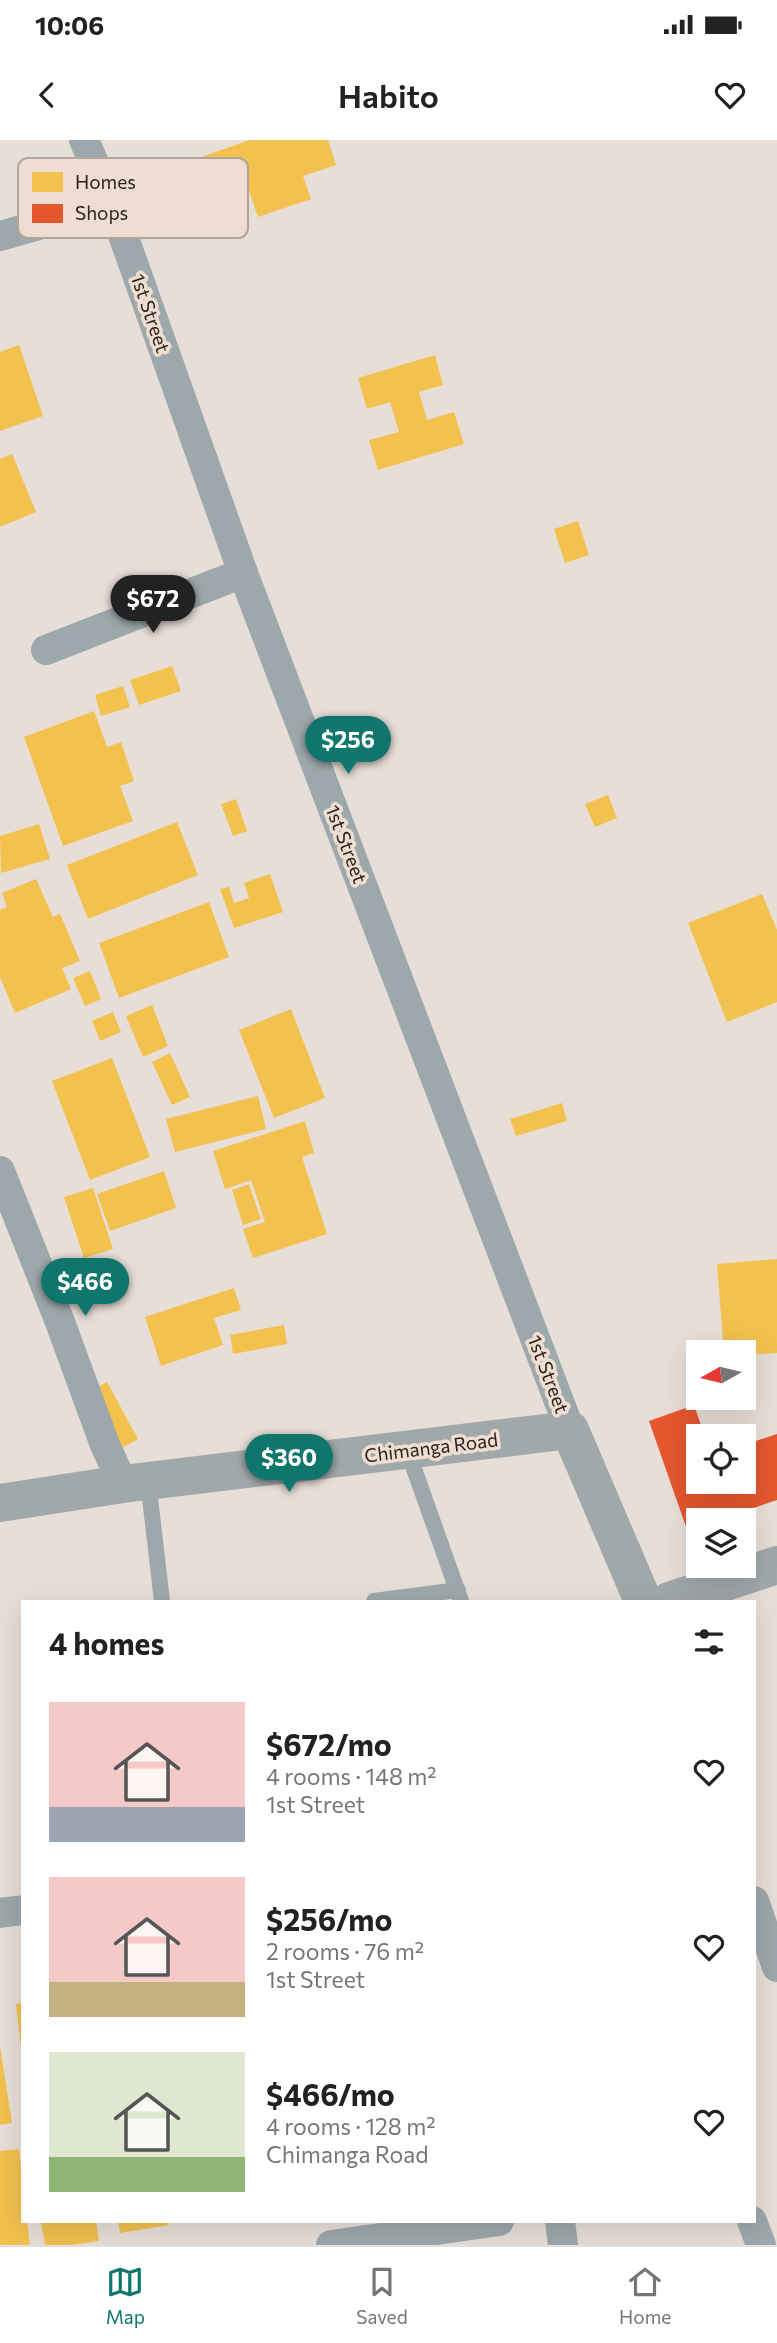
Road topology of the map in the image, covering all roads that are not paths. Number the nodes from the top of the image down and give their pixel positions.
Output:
1 (84, 140) edge
2 (92, 158) edge
3 (18, 231) edge
4 (0, 236) edge
5 (124, 238) edge
6 (243, 573) junction
7 (46, 650) dead end
8 (0, 1171) edge
9 (570, 1430) junction
10 (407, 1449) junction
11 (136, 1483) junction
12 (0, 1503) edge
13 (777, 1565) edge
14 (459, 1596) edge
15 (162, 1600) edge
16 (391, 1600) edge
17 (643, 1600) edge
18 (672, 1600) edge
19 (756, 1906) edge
20 (21, 1910) edge
21 (0, 1913) edge
22 (776, 1958) edge
23 (485, 2223) edge
24 (559, 2223) edge
25 (753, 2223) edge
26 (331, 2245) edge
27 (563, 2245) edge
28 (761, 2245) edge

1 - 2 street, 1st Street
3 - 4 street
5 - 6 street, 1st Street
6 - 7 street
6 - 9 street, 1st Street
8 - 11 street
9 - 10 street, Chimanga Road
9 - 17 street
10 - 11 street, Chimanga Road
10 - 14 lane
11 - 12 street, Chimanga Road
11 - 15 lane
13 - 18 street
14 - 16 lane
19 - 22 street
20 - 21 street
23 - 26 street
24 - 27 street
25 - 28 street

